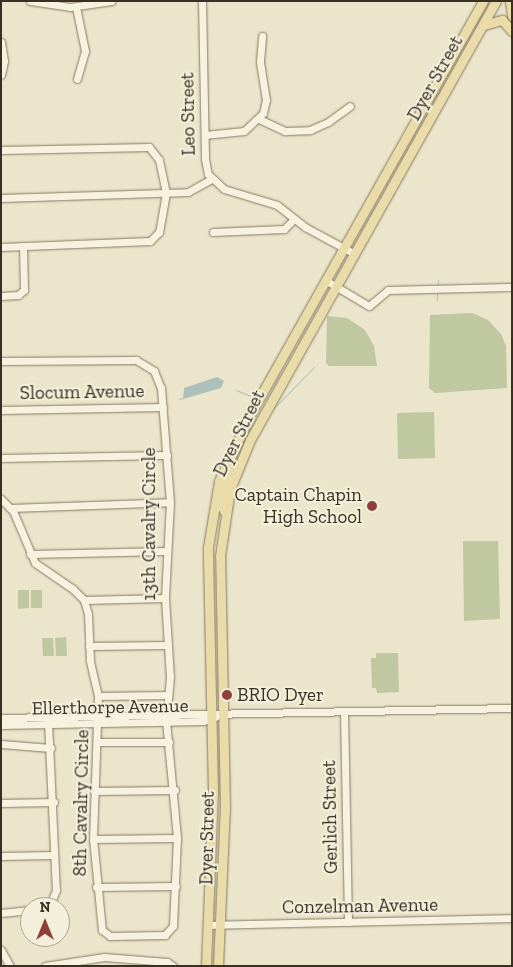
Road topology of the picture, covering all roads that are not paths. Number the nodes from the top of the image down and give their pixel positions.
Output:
1 (30, 1) edge
2 (112, 1) edge
3 (202, 1) edge
4 (483, 1) edge
5 (496, 1) edge
6 (510, 1) edge
7 (43, 3) edge
8 (76, 7) junction
9 (512, 16) edge
10 (484, 25) junction
11 (512, 31) edge
12 (262, 36) dead end
13 (1, 42) edge
14 (442, 74) junction
15 (1, 75) edge
16 (77, 79) dead end
17 (452, 80) junction
18 (350, 106) dead end
19 (260, 119) junction
20 (205, 134) junction
21 (1, 150) edge
22 (211, 179) junction
23 (166, 193) junction
24 (1, 198) edge
25 (294, 219) junction
26 (212, 232) dead end
27 (23, 246) junction
28 (1, 247) edge
29 (344, 248) junction
30 (355, 254) junction
31 (325, 280) junction
32 (336, 286) junction
33 (508, 287) edge
34 (1, 296) edge
35 (299, 328) junction
36 (310, 334) junction
37 (1, 361) edge
38 (163, 407) junction
39 (1, 410) edge
40 (167, 455) junction
41 (228, 457) junction
42 (1, 458) edge
43 (1, 499) edge
44 (170, 502) junction
45 (10, 508) junction
46 (224, 512) junction
47 (167, 551) junction
48 (30, 554) junction
49 (165, 598) junction
50 (84, 600) junction
51 (168, 645) junction
52 (89, 646) junction
53 (168, 695) junction
54 (98, 696) junction
55 (512, 708) edge
56 (344, 712) junction
57 (216, 716) junction
58 (1, 718) edge
59 (166, 718) junction
60 (99, 720) junction
61 (48, 721) junction
62 (1, 725) edge
63 (98, 742) junction
64 (168, 742) junction
65 (1, 744) edge
66 (51, 748) junction
67 (175, 790) junction
68 (94, 791) junction
69 (54, 802) junction
70 (1, 803) edge
71 (177, 838) junction
72 (93, 839) junction
73 (54, 855) junction
74 (1, 856) edge
75 (176, 886) junction
76 (96, 887) junction
77 (53, 897) edge
78 (20, 911) edge
79 (1, 913) edge
80 (512, 918) edge
81 (348, 922) junction
82 (208, 925) junction
83 (220, 925) junction
84 (1, 950) edge
85 (10, 966) edge
86 (45, 966) edge
87 (173, 966) edge
88 (206, 966) edge
89 (218, 966) edge

1 - 7 street
2 - 8 street
3 - 20 street, Leo Street
4 - 14 main road, Dyer Street
5 - 10 main road, Dyer Street
6 - 9 main road
7 - 8 street
8 - 16 street
10 - 11 main road
10 - 17 main road, Dyer Street
12 - 19 street
13 - 15 street
14 - 17 main road
14 - 29 main road, Dyer Street
17 - 30 main road, Dyer Street
18 - 19 street
19 - 20 street
20 - 22 street, Leo Street
21 - 23 street
22 - 23 street
22 - 25 street, Leo Street
23 - 24 street
23 - 27 street
25 - 26 street
25 - 29 street, Leo Street
27 - 28 street
27 - 34 street
29 - 30 street, Leo Street
29 - 31 main road, Dyer Street
30 - 32 main road, Dyer Street
31 - 32 street
31 - 35 main road, Dyer Street
32 - 33 street
32 - 36 main road, Dyer Street
35 - 36 main road
35 - 41 main road, Dyer Street
36 - 46 main road, Dyer Street
37 - 38 street, 13th Cavalry Circle
38 - 39 street, Slocum Avenue
38 - 40 street, 13th Cavalry Circle
40 - 42 street
40 - 44 street, 13th Cavalry Circle
41 - 46 main road
41 - 57 main road, Dyer Street
43 - 45 street
44 - 45 street
44 - 47 street, 13th Cavalry Circle
45 - 48 street
46 - 57 main road, Dyer Street
47 - 48 street
47 - 49 street, 13th Cavalry Circle
48 - 50 street
49 - 50 street
49 - 51 street, 13th Cavalry Circle
50 - 52 street
51 - 52 street
51 - 53 street, 13th Cavalry Circle
52 - 54 street
53 - 54 street
53 - 59 street, 13th Cavalry Circle
54 - 60 street
55 - 56 street, Ellerthorpe Avenue
56 - 57 street, Ellerthorpe Avenue
56 - 81 street, Gerlich Street
57 - 59 street, Ellerthorpe Avenue
57 - 82 main road, Dyer Street
57 - 83 main road, Dyer Street
58 - 61 street, Ellerthorpe Avenue
59 - 60 street, Ellerthorpe Avenue
59 - 64 street, 8th Cavalry Circle
60 - 61 street, Ellerthorpe Avenue
60 - 63 street, 8th Cavalry Circle
61 - 62 street, Ellerthorpe Avenue
61 - 66 street
63 - 64 street
63 - 68 street, 8th Cavalry Circle
64 - 67 street, 8th Cavalry Circle
65 - 66 street
66 - 69 street
67 - 68 street
67 - 71 street, 8th Cavalry Circle
68 - 72 street, 8th Cavalry Circle
69 - 70 street
69 - 73 street
71 - 72 street
71 - 75 street, 8th Cavalry Circle
72 - 76 street, 8th Cavalry Circle
73 - 74 street
73 - 77 street
75 - 76 street
75 - 76 street, 8th Cavalry Circle
78 - 79 street
80 - 81 street, Conzelman Avenue
81 - 83 street, Conzelman Avenue
82 - 83 street, Conzelman Avenue
82 - 88 main road, Dyer Street
83 - 89 main road, Dyer Street
84 - 85 street
86 - 87 street

